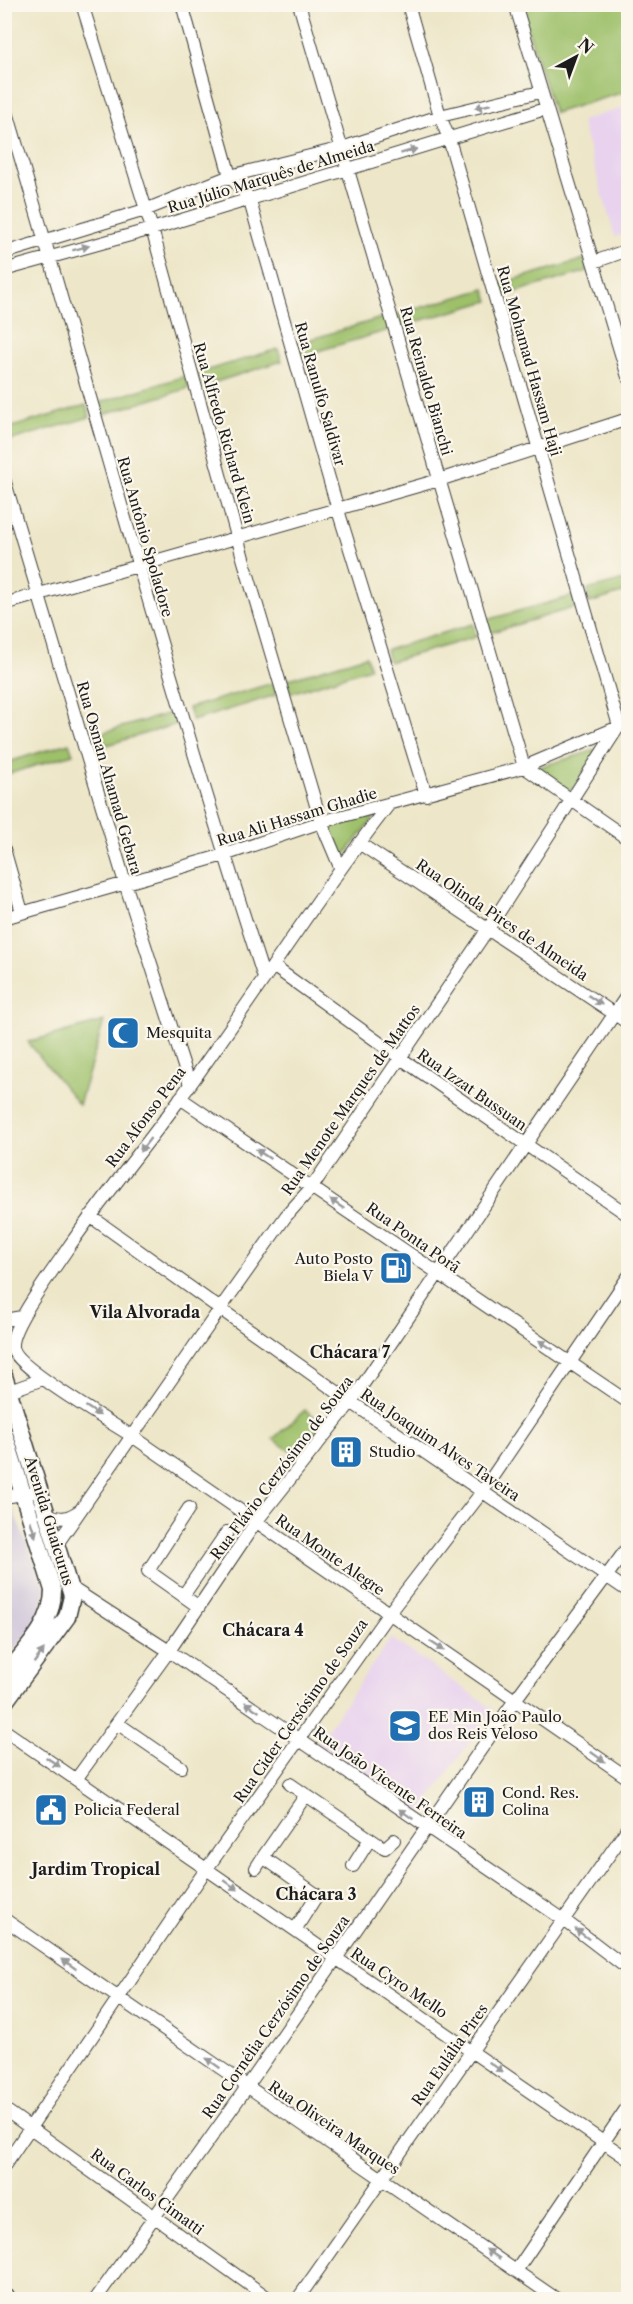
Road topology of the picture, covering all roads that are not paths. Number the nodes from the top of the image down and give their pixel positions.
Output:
1 (82, 4) edge
2 (182, 4) edge
3 (299, 4) edge
4 (408, 4) edge
5 (515, 4) edge
6 (540, 92) junction
7 (4, 102) edge
8 (545, 110) junction
9 (440, 116) junction
10 (449, 139) junction
11 (342, 148) junction
12 (349, 169) junction
13 (230, 176) junction
14 (249, 198) junction
15 (145, 210) junction
16 (152, 229) junction
17 (46, 241) junction
18 (628, 250) edge
19 (4, 253) edge
20 (49, 257) junction
21 (594, 262) junction
22 (4, 270) edge
23 (628, 377) edge
24 (628, 419) edge
25 (539, 450) junction
26 (4, 479) edge
27 (439, 480) junction
28 (338, 510) junction
29 (238, 538) junction
30 (138, 568) junction
31 (39, 593) junction
32 (4, 604) edge
33 (624, 725) edge
34 (524, 767) junction
35 (426, 795) junction
36 (570, 801) junction
37 (390, 803) junction
38 (321, 822) junction
39 (628, 839) edge
40 (359, 843) junction
41 (4, 849) edge
42 (224, 855) junction
43 (340, 867) junction
44 (125, 883) junction
45 (22, 912) junction
46 (4, 918) edge
47 (488, 929) junction
48 (273, 966) junction
49 (264, 978) junction
50 (628, 994) edge
51 (615, 1014) junction
52 (628, 1023) edge
53 (399, 1057) junction
54 (190, 1085) junction
55 (180, 1098) junction
56 (527, 1147) junction
57 (312, 1187) junction
58 (628, 1215) edge
59 (90, 1216) junction
60 (438, 1275) junction
61 (628, 1277) edge
62 (220, 1309) junction
63 (22, 1317) junction
64 (4, 1320) edge
65 (571, 1362) junction
66 (44, 1379) junction
67 (6, 1387) edge
68 (351, 1402) junction
69 (628, 1402) edge
70 (4, 1432) edge
71 (130, 1435) junction
72 (40, 1491) junction
73 (482, 1492) junction
74 (24, 1494) junction
75 (4, 1497) edge
76 (189, 1508) dead end
77 (80, 1511) junction
78 (48, 1514) junction
79 (256, 1522) junction
80 (227, 1532) dead end
81 (57, 1544) junction
82 (628, 1547) edge
83 (607, 1577) junction
84 (71, 1592) junction
85 (628, 1592) edge
86 (183, 1596) junction
87 (199, 1607) junction
88 (389, 1613) junction
89 (169, 1651) junction
90 (4, 1677) edge
91 (515, 1700) junction
92 (4, 1703) edge
93 (117, 1723) junction
94 (4, 1730) edge
95 (300, 1740) junction
96 (182, 1767) dead end
97 (77, 1778) junction
98 (628, 1778) edge
99 (290, 1784) dead end
100 (306, 1795) junction
101 (426, 1828) junction
102 (628, 1828) edge
103 (369, 1839) junction
104 (394, 1840) dead end
105 (353, 1866) dead end
106 (208, 1868) junction
107 (4, 1919) edge
108 (564, 1920) junction
109 (295, 1930) junction
110 (336, 1959) junction
111 (628, 1969) edge
112 (117, 1997) junction
113 (472, 2050) junction
114 (247, 2087) junction
115 (628, 2106) edge
116 (4, 2109) edge
117 (31, 2127) junction
118 (604, 2142) junction
119 (628, 2159) edge
120 (4, 2166) edge
121 (381, 2179) junction
122 (153, 2215) junction
123 (516, 2271) junction
124 (4, 2297) edge
125 (9, 2300) edge
126 (95, 2300) edge
127 (271, 2300) edge
128 (297, 2300) edge
129 (558, 2300) edge

1 - 15 street, Rua Alfredo Richard Klein
2 - 13 street, Rua Ranulfo Saldivar
3 - 11 street, Rua Reinaldo Bianchi
4 - 9 street, Rua Mohamad Hassam Haji
5 - 6 street
6 - 8 street
6 -> 9 street, Rua Júlio Marquês de Almeida
7 - 17 street, Rua Antônio Spoladore
8 - 10 street, Rua Júlio Marquês de Almeida
8 - 21 street
9 - 10 street, Rua Mohamad Hassam Haji
9 - 11 street, Rua Júlio Marquês de Almeida
12 -> 10 street, Rua Júlio Marquês de Almeida
10 - 25 street, Rua Mohamad Hassam Haji
11 - 12 street, Rua Reinaldo Bianchi
11 - 13 street, Rua Júlio Marquês de Almeida
12 - 14 street, Rua Júlio Marquês de Almeida
12 - 27 street, Rua Reinaldo Bianchi
13 - 14 street, Rua Ranulfo Saldivar
13 - 15 street, Rua Júlio Marquês de Almeida
14 - 16 street, Rua Júlio Marquês de Almeida
14 - 28 street, Rua Ranulfo Saldivar
15 - 16 street, Rua Alfredo Richard Klein
15 - 17 street, Rua Júlio Marquês de Almeida
20 -> 16 street, Rua Júlio Marquês de Almeida
16 - 29 street, Rua Alfredo Richard Klein
17 - 19 street, Rua Júlio Marquês de Almeida
17 - 20 street, Rua Antônio Spoladore
18 - 21 street
20 - 22 street, Rua Júlio Marquês de Almeida
20 - 30 street, Rua Antônio Spoladore
21 - 23 street
24 - 25 street
25 - 27 street
25 - 33 street, Rua Mohamad Hassam Haji
26 - 31 street, Rua Osman Ahamad Gebara
27 - 28 street
27 - 34 street, Rua Reinaldo Bianchi
28 - 29 street
28 - 35 street, Rua Ranulfo Saldivar
29 - 30 street
29 - 38 street, Rua Alfredo Richard Klein
30 - 31 street
30 - 42 street, Rua Antônio Spoladore
31 - 32 street
31 - 44 street, Rua Osman Ahamad Gebara
33 - 34 street, Rua Ali Hassam Ghadie
33 - 36 street, Rua Menote Marques de Mattos
34 - 35 street, Rua Ali Hassam Ghadie
34 - 36 street
35 - 37 street, Rua Ali Hassam Ghadie
36 - 39 street
36 - 47 street, Rua Menote Marques de Mattos
37 - 38 street, Rua Ali Hassam Ghadie
37 - 40 street, Rua Afonso Pena
38 - 42 street, Rua Ali Hassam Ghadie
38 - 43 street, Rua Alfredo Richard Klein
40 - 43 street, Rua Afonso Pena
40 - 47 street, Rua Olinda Pires de Almeida
41 - 45 street
42 - 44 street, Rua Ali Hassam Ghadie
42 - 49 street, Rua Antônio Spoladore
43 - 48 street, Rua Afonso Pena
44 - 45 street, Rua Ali Hassam Ghadie
44 - 54 street, Rua Osman Ahamad Gebara
45 - 46 street, Rua Ali Hassam Ghadie
47 -> 51 street, Rua Olinda Pires de Almeida
47 - 53 street, Rua Menote Marques de Mattos
48 - 49 street, Rua Afonso Pena
48 - 53 street, Rua Izzat Bussuan
49 - 54 street, Rua Afonso Pena
50 - 51 street, Rua Flávio Cerzósimo de Souza
51 - 52 street, Rua Olinda Pires de Almeida
51 - 56 street, Rua Flávio Cerzósimo de Souza
53 - 56 street, Rua Izzat Bussuan
53 - 57 street, Rua Menote Marques de Mattos
54 - 55 street, Rua Afonso Pena
57 -> 55 street, Rua Ponta Porã
55 -> 59 street, Rua Afonso Pena
56 - 58 street, Rua Izzat Bussuan
56 - 60 street, Rua Flávio Cerzósimo de Souza
60 -> 57 street, Rua Ponta Porã
57 - 62 street, Rua Menote Marques de Mattos
59 - 62 street, Rua Joaquim Alves Taveira
59 - 63 street, Rua Afonso Pena
65 -> 60 street, Rua Ponta Porã
60 - 68 street, Rua Flávio Cerzósimo de Souza
61 - 65 street, Rua Cider Cersósimo de Souza
62 - 68 street, Rua Joaquim Alves Taveira
62 - 71 street, Rua Menote Marques de Mattos
63 - 64 street
63 - 66 street, Rua Afonso Pena
65 - 69 street, Rua Ponta Porã
65 - 73 street, Rua Cider Cersósimo de Souza
66 - 67 street
66 -> 71 street, Rua Monte Alegre
67 - 72 main road, Avenida Guaicurus
68 - 73 street, Rua Joaquim Alves Taveira
68 - 79 street, Rua Flávio Cerzósimo de Souza
70 - 74 main road, Avenida Guaicurus
71 - 77 street, Rua Menote Marques de Mattos
71 - 79 street, Rua Monte Alegre
72 - 74 street
72 - 78 main road, Avenida Guaicurus
73 - 83 street, Rua Joaquim Alves Taveira
73 - 88 street, Rua Cider Cersósimo de Souza
74 - 75 street
74 -> 90 main road, Avenida Guaicurus
76 - 86 street
77 - 78 street
77 - 81 street, Rua Menote Marques de Mattos
78 - 81 main road, Avenida Guaicurus
79 - 87 street, Rua Flávio Cerzósimo de Souza
79 - 88 street, Rua Monte Alegre
80 - 86 street
81 - 84 main road, Avenida Guaicurus
82 - 83 street, Rua Cornélia Cerzósimo de Souza
83 - 85 street, Rua Joaquim Alves Taveira
83 - 91 street, Rua Cornélia Cerzósimo de Souza
84 - 89 street, Rua João Vicente Ferreira
92 -> 84 main road
86 - 87 street
87 - 89 street, Rua Flávio Cerzósimo de Souza
88 -> 91 street, Rua Monte Alegre
88 - 95 street, Rua Cider Cersósimo de Souza
89 - 93 street, Rua Flávio Cerzósimo de Souza
95 -> 89 street, Rua João Vicente Ferreira
91 -> 98 street, Rua Monte Alegre
91 - 101 street, Rua Cornélia Cerzósimo de Souza
93 - 96 street
93 - 97 street, Rua Flávio Cerzósimo de Souza
94 -> 97 street, Rua Cyro Mello
101 -> 95 street, Rua João Vicente Ferreira
95 - 106 street, Rua Cider Cersósimo de Souza
97 - 106 street, Rua Cyro Mello
99 - 100 street
100 - 103 street
100 - 109 street
101 - 108 street, Rua João Vicente Ferreira
101 - 110 street, Rua Cornélia Cerzósimo de Souza
102 - 108 street, Rua Eulália Pires
103 - 104 street
103 - 105 street
106 -> 109 street, Rua Cyro Mello
106 - 112 street, Rua Cider Cersósimo de Souza
112 -> 107 street, Rua Oliveira Marques
111 -> 108 street, Rua João Vicente Ferreira
108 - 113 street, Rua Eulália Pires
109 - 110 street, Rua Cyro Mello
110 - 113 street, Rua Cyro Mello
110 - 114 street, Rua Cornélia Cerzósimo de Souza
114 -> 112 street, Rua Oliveira Marques
112 - 117 street, Rua Cider Cersósimo de Souza
113 -> 118 street, Rua Cyro Mello
113 - 121 street, Rua Eulália Pires
114 - 121 street, Rua Oliveira Marques
114 - 122 street, Rua Cornélia Cerzósimo de Souza
115 - 118 street
116 - 117 street, Rua Carlos Cimatti
117 - 120 street, Rua Cider Cersósimo de Souza
117 - 122 street, Rua Carlos Cimatti
118 - 119 street, Rua Cyro Mello
118 - 123 street
123 -> 121 street, Rua Oliveira Marques
121 - 128 street, Rua Eulália Pires
122 - 126 street, Rua Cornélia Cerzósimo de Souza
122 - 127 street, Rua Carlos Cimatti
123 - 129 street, Rua Oliveira Marques
124 - 125 main road

